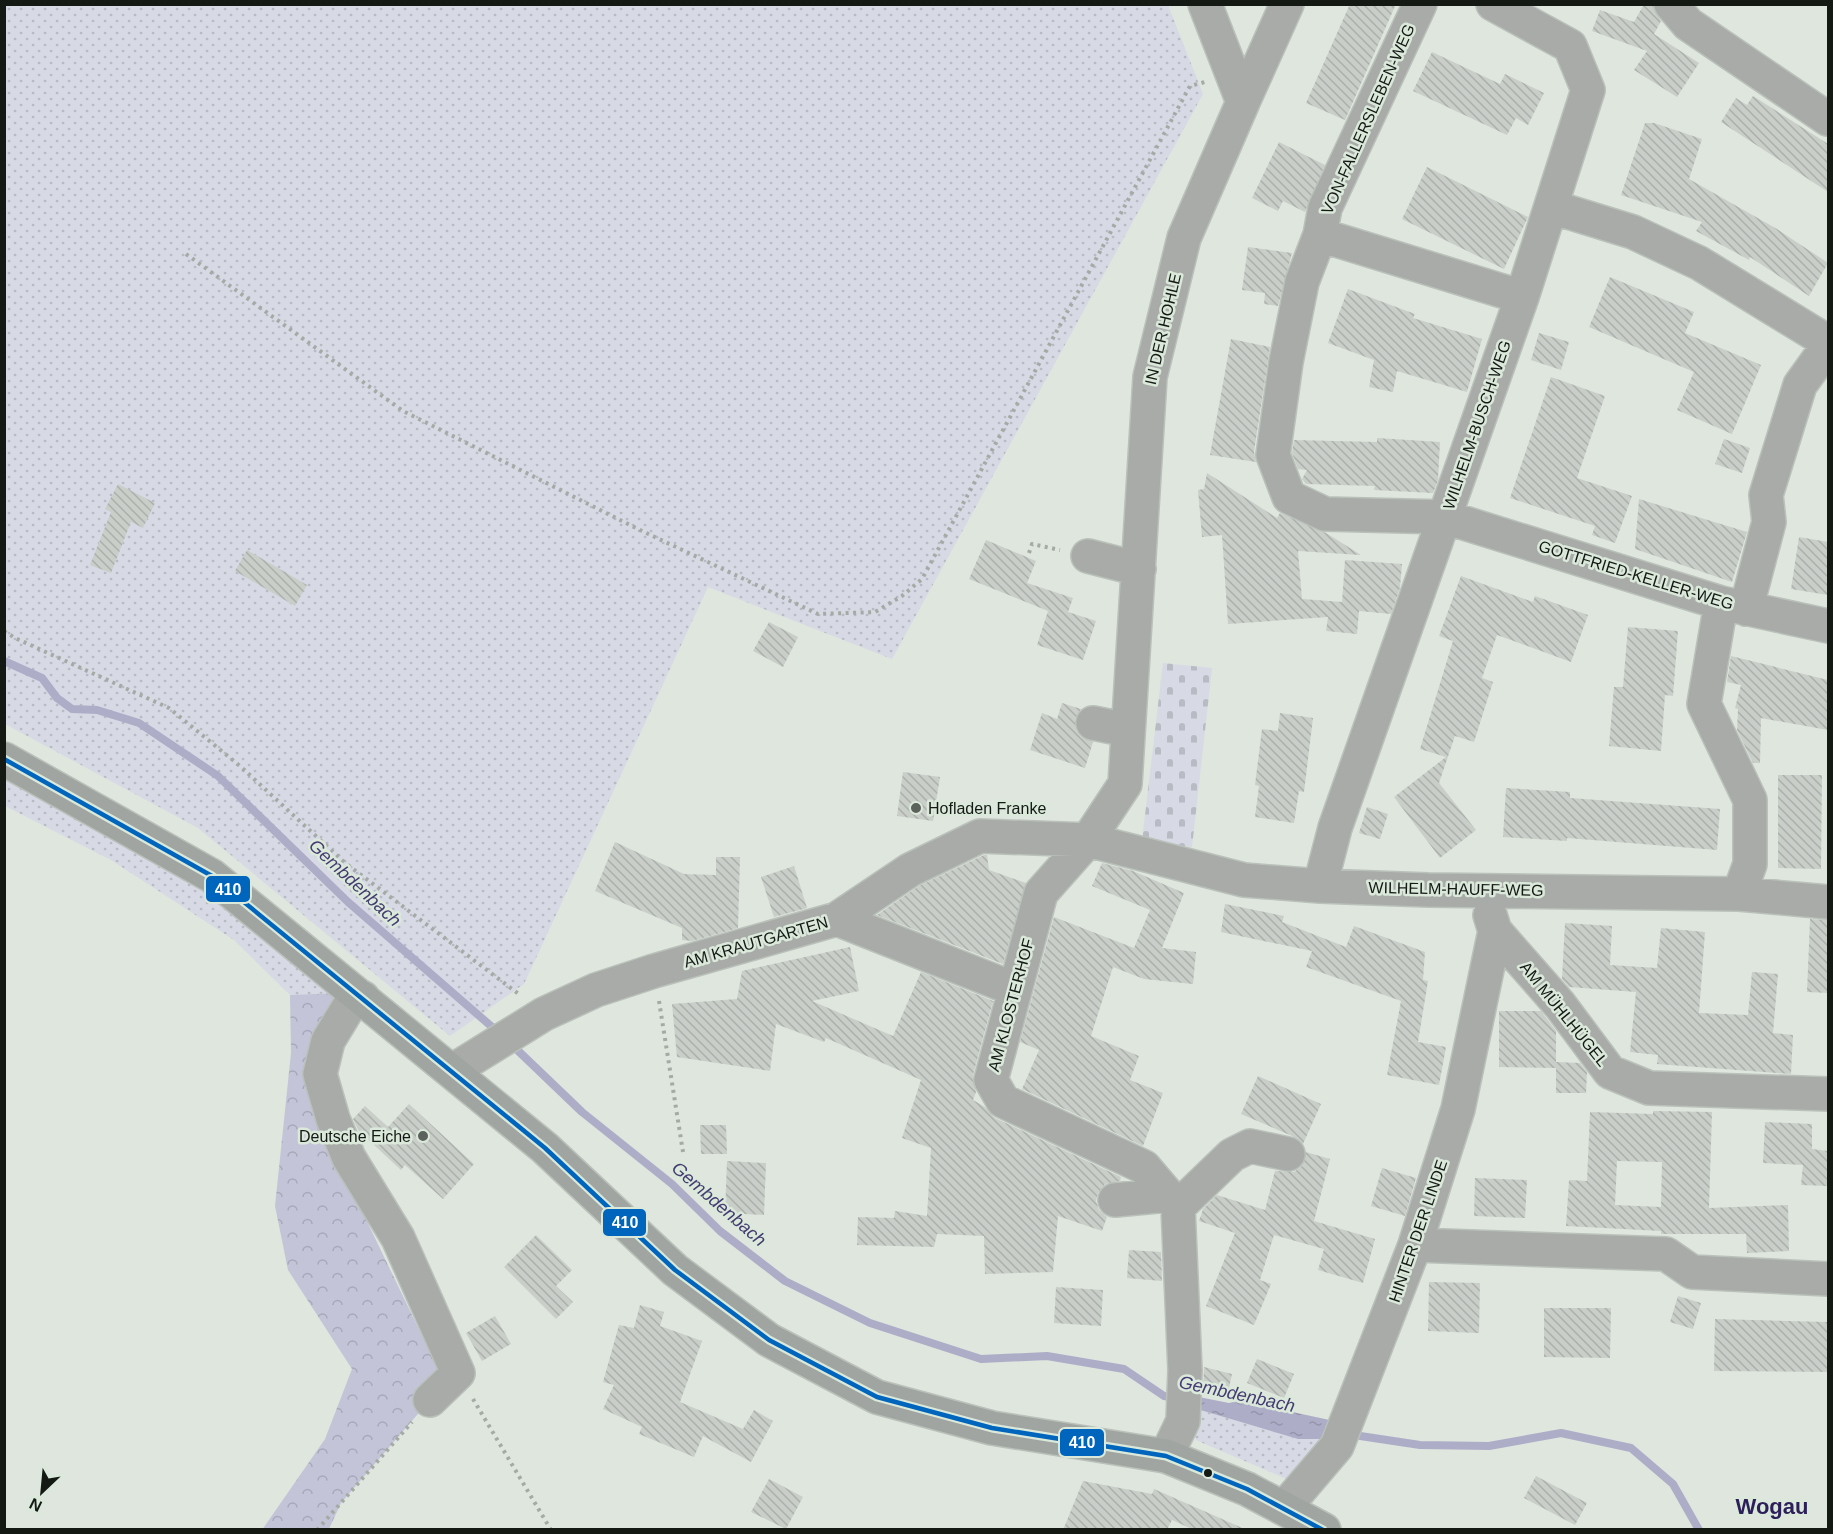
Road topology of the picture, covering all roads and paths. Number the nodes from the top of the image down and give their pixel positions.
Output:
1 (1205, 4) edge
2 (1287, 4) edge
3 (1420, 4) edge
4 (1493, 4) edge
5 (1671, 4) edge
6 (1237, 88) junction
7 (1828, 119) edge
8 (1552, 207) junction
9 (1320, 235) junction
10 (186, 254) dead end
11 (1522, 297) junction
12 (1828, 344) edge
13 (1445, 517) junction
14 (1029, 553) dead end
15 (1088, 556) joint
16 (1139, 569) junction
17 (1733, 606) junction
18 (1828, 626) edge
19 (4, 631) edge
20 (1093, 723) dead end
21 (1128, 730) junction
22 (4, 759) edge
23 (1088, 840) junction
24 (1320, 886) junction
25 (1482, 890) junction
26 (1739, 894) junction
27 (1828, 902) edge
28 (837, 919) junction
29 (1496, 931) junction
30 (654, 971) junction
31 (1014, 989) junction
32 (363, 998) junction
33 (536, 1018) junction
34 (452, 1071) junction
35 (1828, 1094) edge
36 (682, 1152) dead end
37 (1288, 1154) dead end
38 (1115, 1200) dead end
39 (1173, 1201) junction
40 (1415, 1245) junction
41 (1828, 1279) edge
42 (458, 1373) junction
43 (430, 1400) joint
44 (1166, 1456) junction
45 (1285, 1507) junction
46 (318, 1530) edge
47 (551, 1530) edge
48 (1324, 1530) edge

1 - 6 street
2 - 6 street, IN DER HOHLE
3 - 9 street, VON-FALLERSLEBEN-WEG
4 - 8 street, WILHELM-BUSCH-WEG
5 - 7 street
6 - 10 path
6 - 16 street, IN DER HOHLE
8 - 11 street, WILHELM-BUSCH-WEG
8 - 12 street
9 - 11 street, VON-FALLERSLEBEN-WEG
9 - 13 street, VON-FALLERSLEBEN-WEG
11 - 13 street, WILHELM-BUSCH-WEG
12 - 17 street
13 - 17 street, GOTTFRIED-KELLER-WEG
13 - 24 street, WILHELM-BUSCH-WEG
14 - 15 path
15 - 16 street
16 - 21 street, IN DER HOHLE
17 - 18 street, GOTTFRIED-KELLER-WEG
17 - 26 street
19 - 33 path
20 - 21 street
21 - 23 street, IN DER HOHLE
22 - 32 main road
23 - 24 street, WILHELM-HAUFF-WEG
23 - 28 street, AM KRAUTGARTEN
23 - 31 street, AM KLOSTERHOF
24 - 25 street, WILHELM-HAUFF-WEG
25 - 26 street, WILHELM-HAUFF-WEG
25 - 29 street, AM MÜHLHÜGEL
26 - 27 street, WILHELM-HAUFF-WEG
28 - 30 street, AM KRAUTGARTEN
28 - 31 street
29 - 35 street, AM MÜHLHÜGEL
29 - 40 street, HINTER DER LINDE
30 - 33 street, AM KRAUTGARTEN
30 - 36 path
31 - 39 street, AM KLOSTERHOF
32 - 34 main road
32 - 42 street
33 - 34 street, AM KRAUTGARTEN
34 - 44 main road
37 - 39 street
38 - 39 street
39 - 44 street
40 - 41 street
40 - 45 street, HINTER DER LINDE
42 - 43 street
42 - 47 path
43 - 46 path
44 - 45 main road
45 - 48 main road

